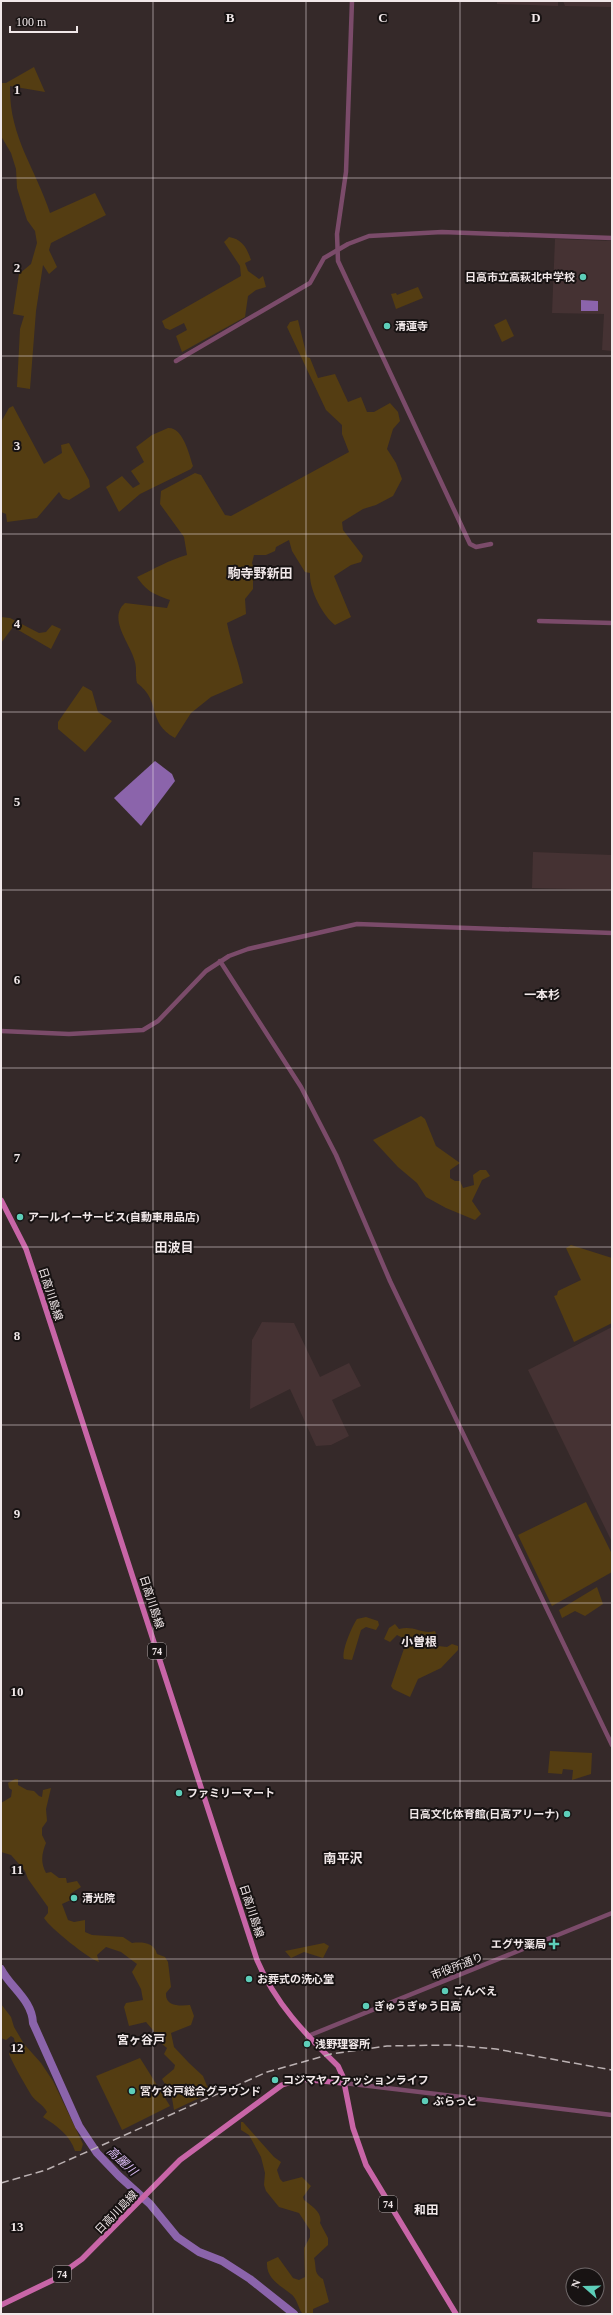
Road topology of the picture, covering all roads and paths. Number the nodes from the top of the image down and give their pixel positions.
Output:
1 (352, 1) edge
2 (337, 234) junction
3 (612, 238) edge
4 (348, 244) junction
5 (337, 251) junction
6 (176, 361) dead end
7 (490, 544) dead end
8 (538, 621) dead end
9 (612, 623) edge
10 (612, 933) edge
11 (220, 961) junction
12 (1, 1031) edge
13 (1, 1200) edge
14 (612, 1745) edge
15 (612, 1913) edge
16 (308, 2036) junction
17 (344, 2083) junction
18 (612, 2115) edge
19 (1, 2305) edge
20 (456, 2314) edge

1 - 2 street
2 - 4 street
2 - 5 street
3 - 4 street
4 - 5 street
5 - 6 street
5 - 7 street
8 - 9 street
10 - 11 street
11 - 12 street
11 - 14 street
13 - 16 main road, 日高川島線 / 74
15 - 16 street, 市役所通り
16 - 17 main road, 日高川島線 / 74
17 - 18 street
17 - 19 main road, 日高川島線 / 74
17 - 20 main road, 日高川島線 / 74

